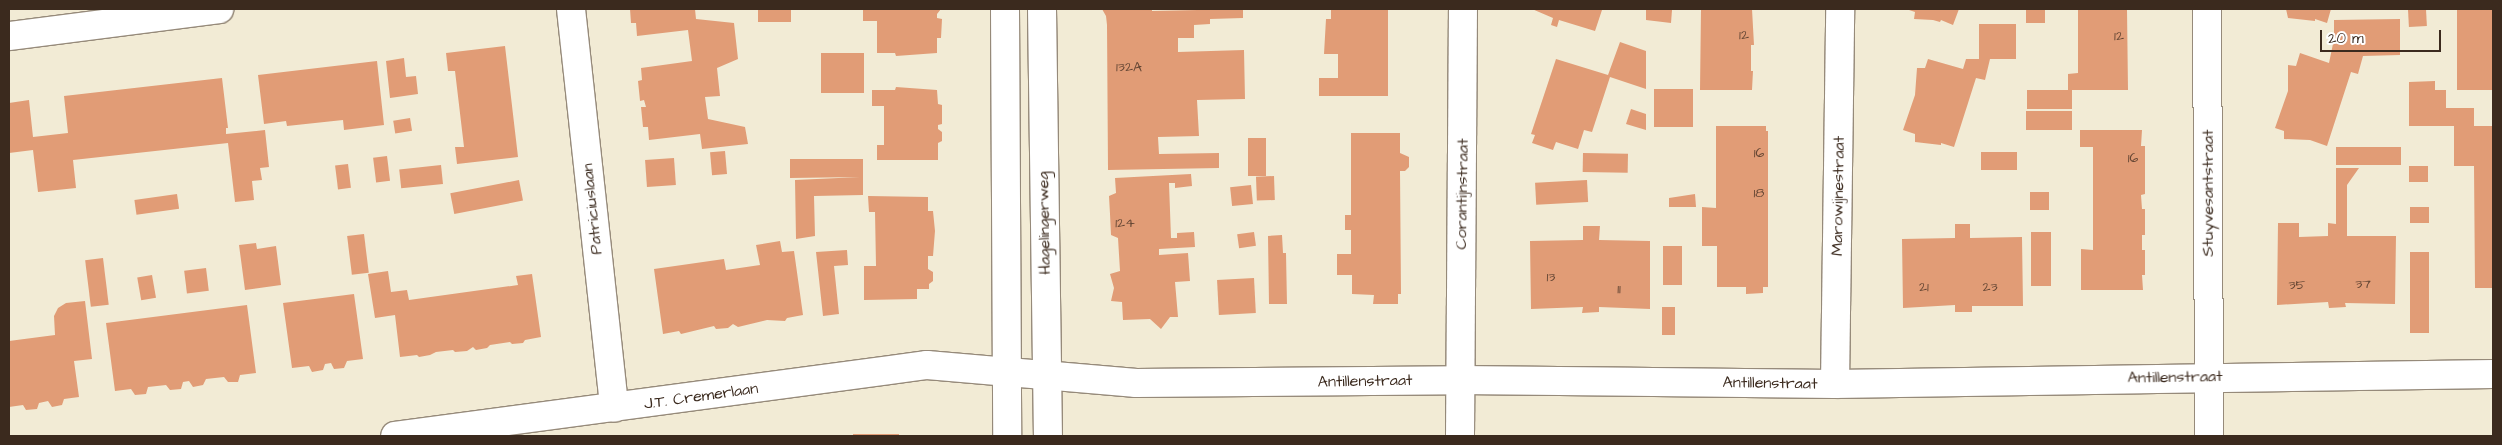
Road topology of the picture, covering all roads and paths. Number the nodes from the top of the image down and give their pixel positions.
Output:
1 (220, 9) edge
2 (571, 9) edge
3 (1005, 9) edge
4 (1042, 9) edge
5 (1464, 9) edge
6 (1840, 9) edge
7 (2207, 9) edge
8 (9, 36) edge
9 (1007, 372) junction
10 (2493, 374) edge
11 (1046, 376) junction
12 (2208, 377) junction
13 (1460, 380) junction
14 (1835, 384) junction
15 (614, 408) junction
16 (395, 436) edge
17 (1007, 436) edge
18 (1048, 436) edge
19 (1460, 436) edge
20 (2210, 436) edge

1 - 8 street
2 - 15 street, Patriciuslaan
3 - 9 street
4 - 11 street, Hagelingerweg
5 - 13 street, Corantijnstraat
6 - 14 street, Marowijnestraat
7 - 12 street, Stuyvesantstraat
9 - 11 street, J.T. Cremerlaan
9 - 15 street, J.T. Cremerlaan
9 - 17 street
10 - 12 street, Antillenstraat
11 - 13 street, Antillenstraat
11 - 18 street, Hagelingerweg
12 - 14 street, Antillenstraat
12 - 20 street, Stuyvesantstraat
13 - 14 street, Antillenstraat
13 - 19 street, Corantijnstraat
15 - 16 street, J.T. Cremerlaan

